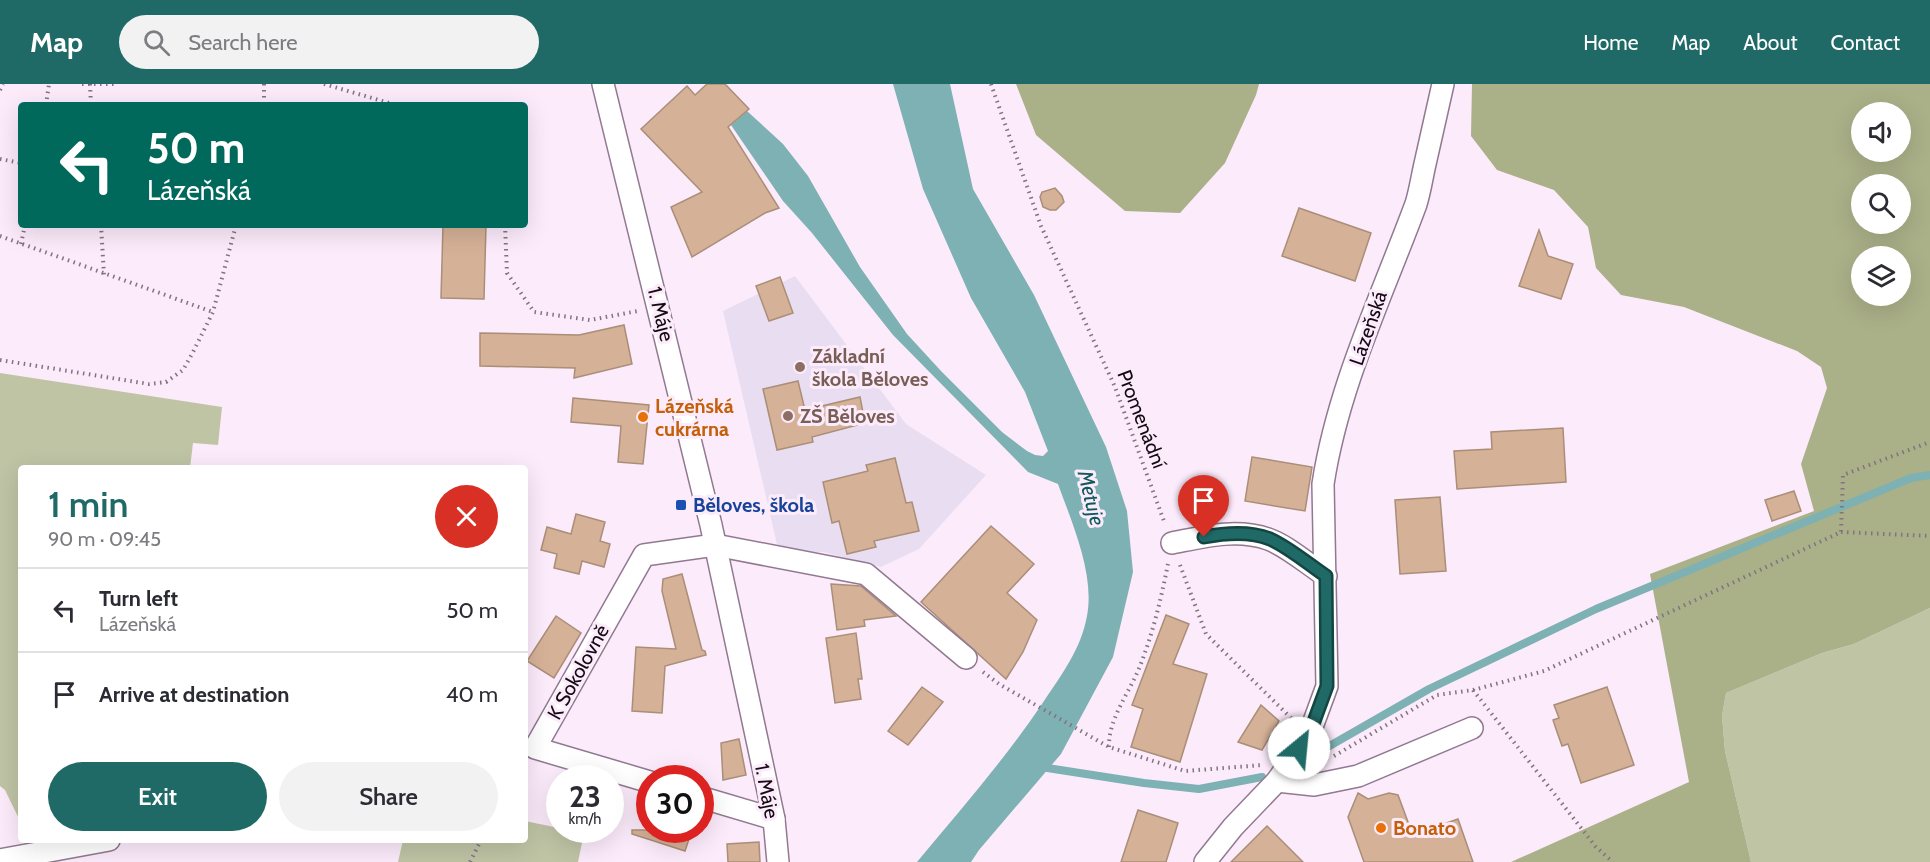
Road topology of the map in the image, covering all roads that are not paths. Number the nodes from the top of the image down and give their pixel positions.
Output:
1 (603, 84) edge
2 (1443, 84) edge
3 (1172, 543) road end
4 (715, 545) junction
5 (1326, 576) junction
6 (966, 658) dead end
7 (1472, 728) dead end
8 (636, 778) edge
9 (1277, 781) junction
10 (714, 801) edge
11 (774, 819) junction
12 (93, 843) edge
13 (0, 860) edge
14 (778, 862) edge
15 (1205, 862) edge

1 - 4 street, 1. Máje
2 - 5 street, Lázeňská
3 - 5 street
4 - 6 street
4 - 8 street, K Sokolovně
4 - 11 street, 1. Máje
5 - 9 street, Lázeňská
7 - 9 street
9 - 15 street, Lázeňská
10 - 11 street
11 - 14 street, 1. Máje
12 - 13 street

